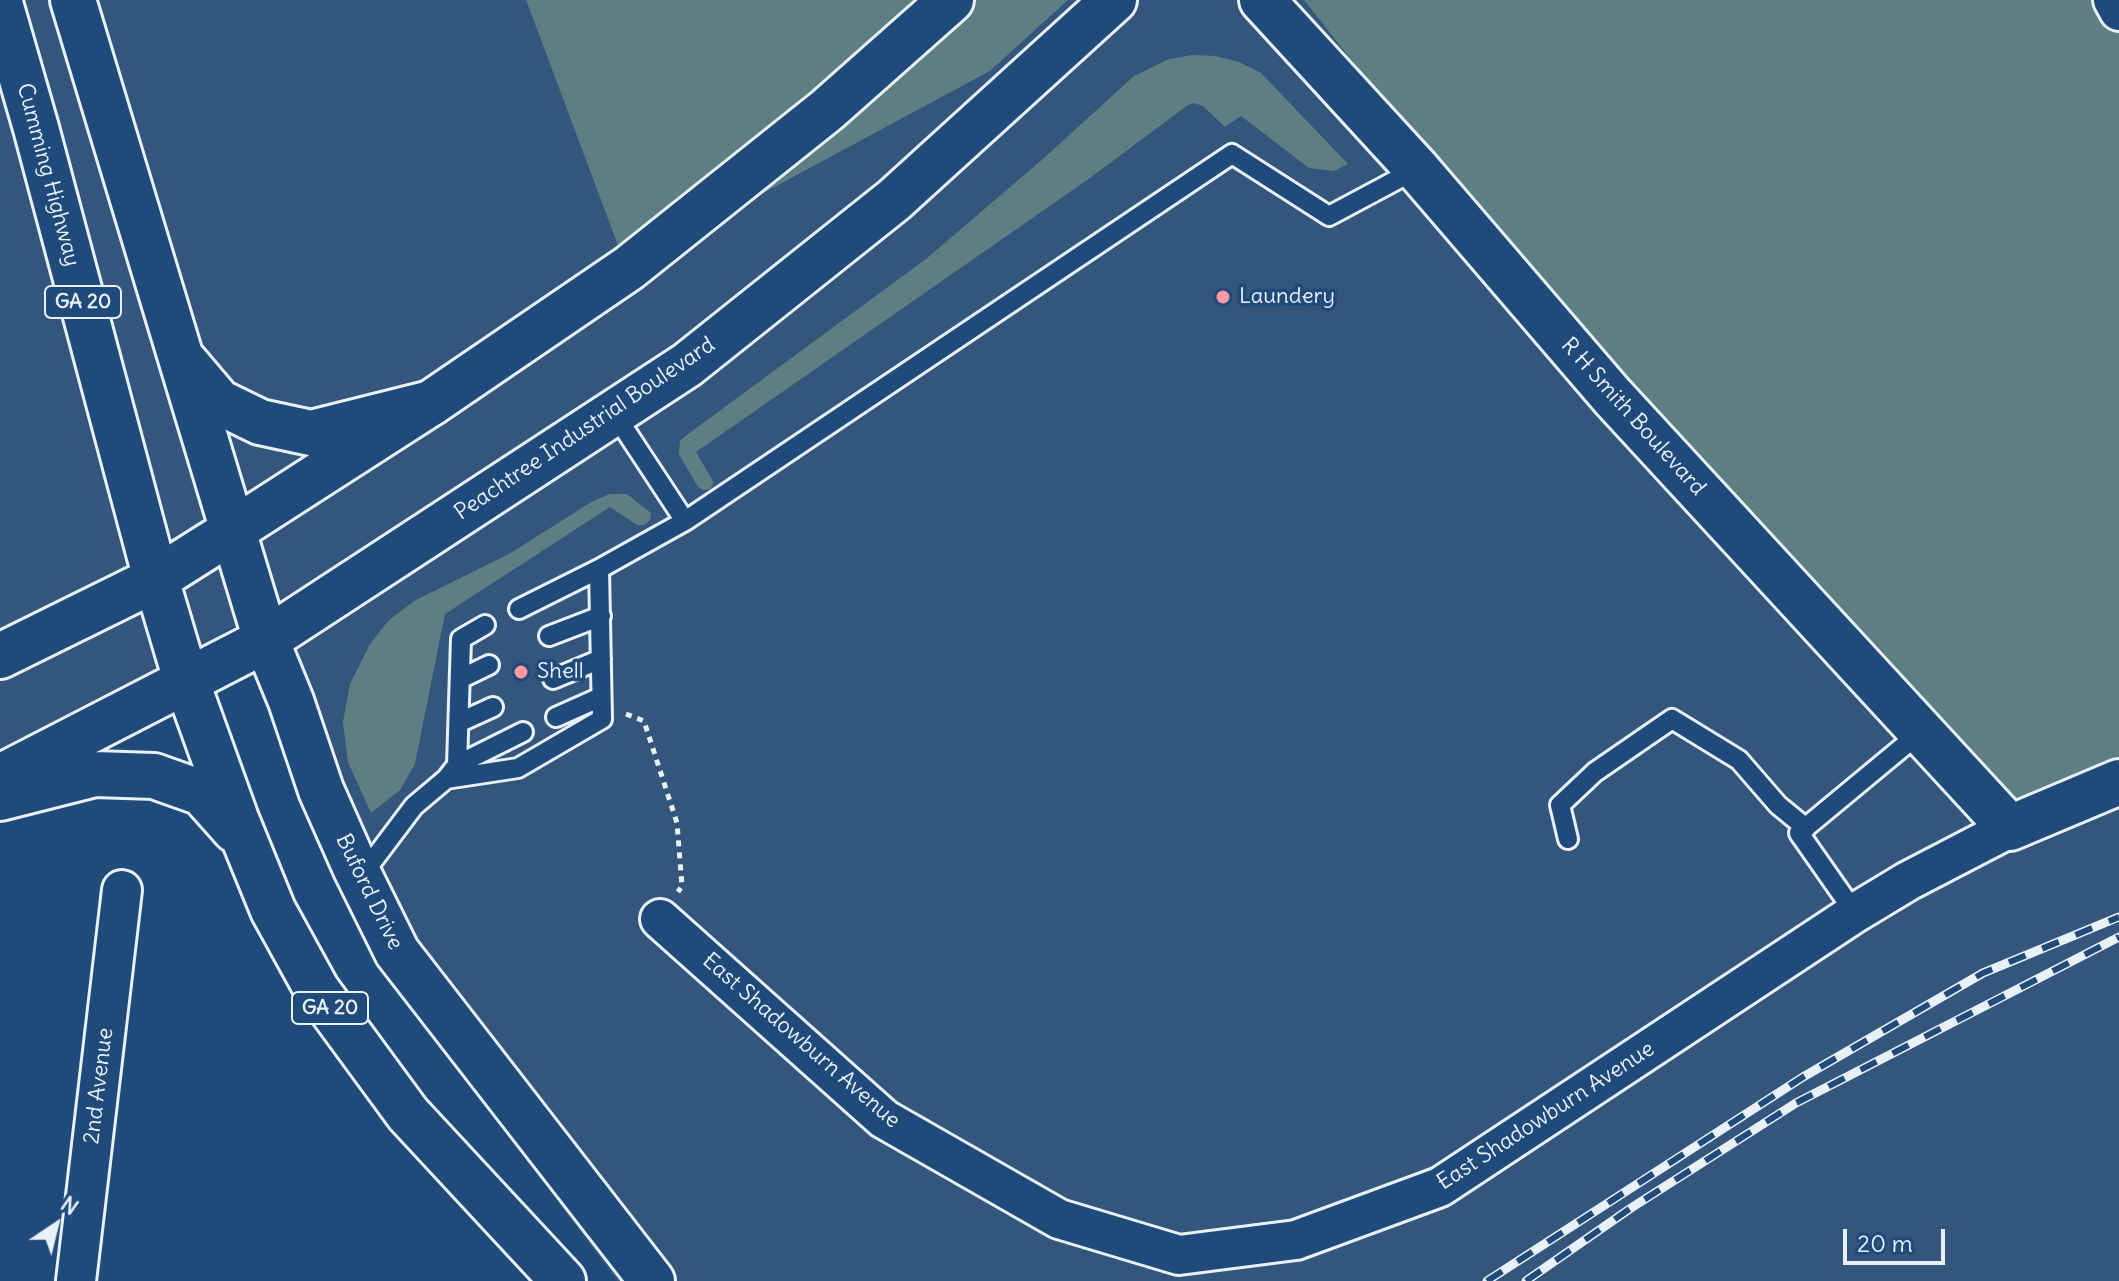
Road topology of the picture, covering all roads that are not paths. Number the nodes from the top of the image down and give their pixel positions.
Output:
1 (73, 0) edge
2 (951, 0) edge
3 (1114, 0) edge
4 (1262, 0) edge
5 (2113, 0) edge
6 (2119, 11) edge
7 (2, 19) edge
8 (1417, 169) junction
9 (178, 353) junction
10 (431, 403) junction
11 (614, 413) junction
12 (685, 521) junction
13 (232, 531) junction
14 (599, 569) junction
15 (156, 579) junction
16 (519, 609) dead end
17 (601, 616) junction
18 (485, 625) dead end
19 (549, 636) dead end
20 (266, 640) junction
21 (0, 656) edge
22 (601, 659) junction
23 (489, 665) dead end
24 (460, 679) junction
25 (553, 679) dead end
26 (186, 680) junction
27 (601, 697) junction
28 (493, 707) dead end
29 (556, 717) dead end
30 (460, 722) junction
31 (1922, 731) junction
32 (523, 732) dead end
33 (452, 772) junction
34 (0, 777) edge
35 (2119, 782) edge
36 (0, 798) edge
37 (1806, 828) junction
38 (2010, 828) junction
39 (1568, 839) dead end
40 (244, 840) junction
41 (360, 878) junction
42 (122, 890) dead end
43 (1855, 913) junction
44 (660, 919) road end
45 (76, 1281) edge
46 (563, 1281) edge
47 (652, 1281) edge

1 - 9 main road
2 - 10 main road
3 - 11 main road, Peachtree Industrial Boulevard
4 - 8 main road, R H Smith Boulevard
5 - 6 street
7 - 15 main road, Cumming Highway / GA 20
8 - 12 lane
8 - 31 main road, R H Smith Boulevard
9 - 10 main road
9 - 13 main road
10 - 13 main road
11 - 12 lane
11 - 20 main road, Peachtree Industrial Boulevard
12 - 14 lane
13 - 15 main road
13 - 20 main road, Buford Drive
14 - 16 lane
14 - 17 lane
15 - 21 main road
15 - 26 main road, GA 20
17 - 19 lane
17 - 22 lane
18 - 24 lane
20 - 26 main road, Peachtree Industrial Boulevard
20 - 41 main road, Buford Drive
22 - 25 lane
22 - 27 lane
23 - 24 lane
24 - 30 lane
26 - 34 main road, Peachtree Industrial Boulevard
26 - 40 main road, GA 20
27 - 29 lane
27 - 33 lane
28 - 30 lane
30 - 33 lane
31 - 37 lane
31 - 38 main road, R H Smith Boulevard
32 - 33 lane
33 - 41 lane
35 - 38 main road
36 - 40 main road
37 - 39 lane
37 - 43 lane
38 - 43 street, East Shadowburn Avenue
40 - 46 main road, GA 20
41 - 47 main road, Buford Drive
42 - 45 street, 2nd Avenue
43 - 44 street, East Shadowburn Avenue

